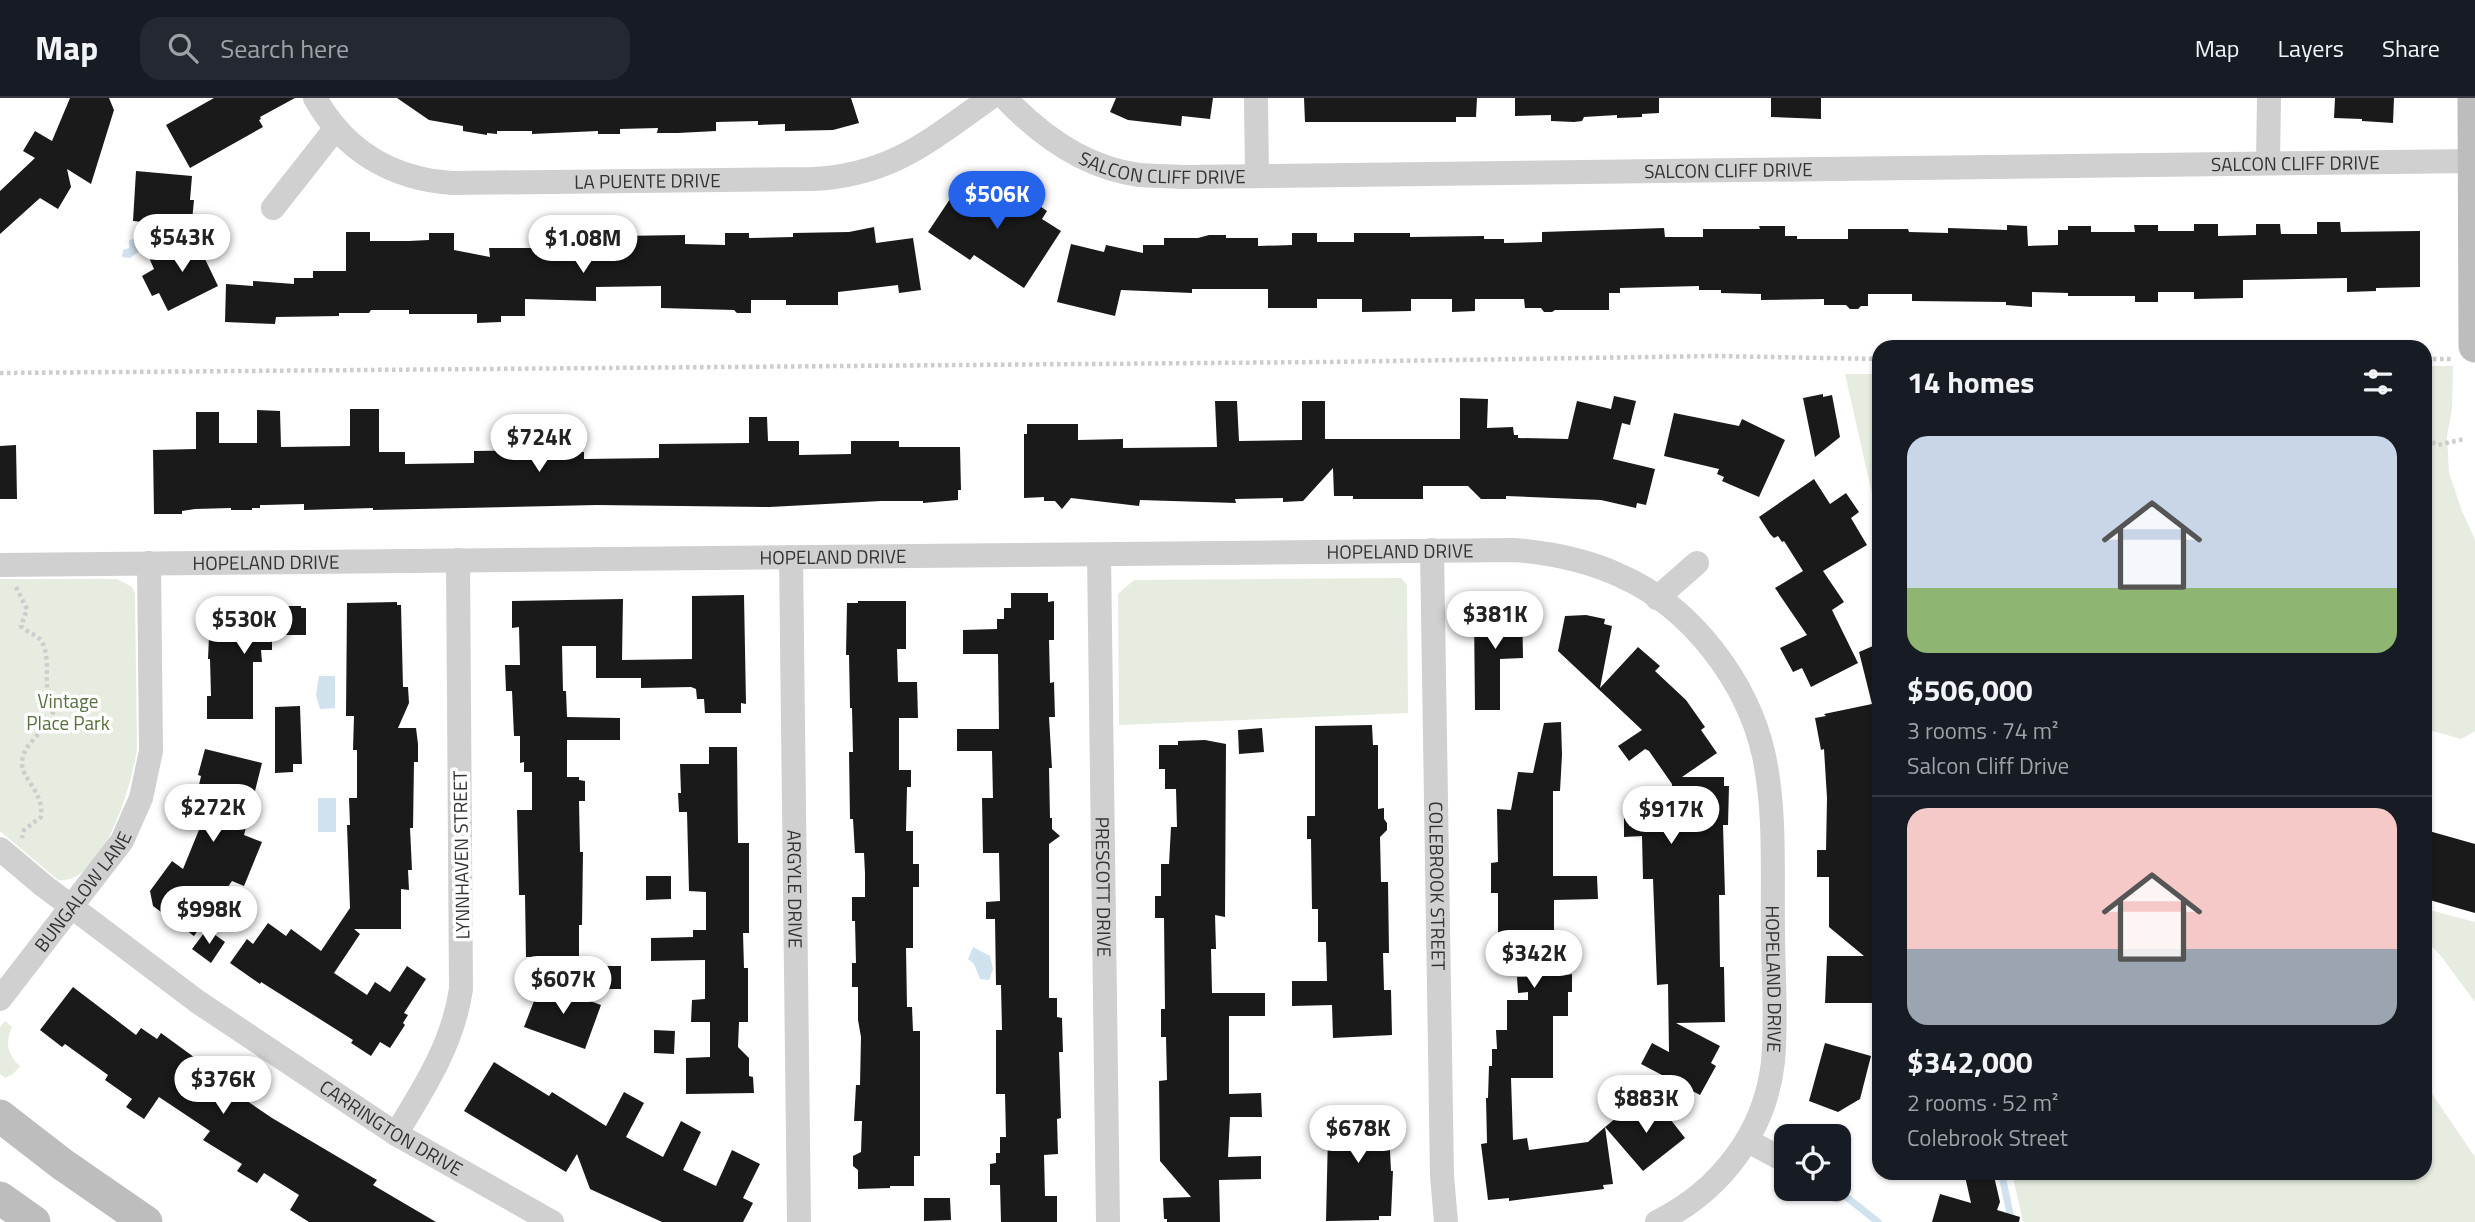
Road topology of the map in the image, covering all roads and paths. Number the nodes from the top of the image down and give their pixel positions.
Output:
1 (315, 98) edge
2 (990, 98) edge
3 (1005, 98) edge
4 (1256, 98) edge
5 (2269, 98) edge
6 (2474, 98) edge
7 (336, 128) junction
8 (2474, 161) edge
9 (2268, 162) junction
10 (1257, 176) junction
11 (273, 208) dead end
12 (2475, 346) edge
13 (1872, 359) edge
14 (2432, 359) edge
15 (2443, 359) dead end
16 (0, 373) edge
17 (2464, 439) dead end
18 (2432, 442) edge
19 (1432, 550) junction
20 (1099, 555) junction
21 (792, 557) junction
22 (458, 560) junction
23 (149, 563) junction
24 (1697, 563) dead end
25 (0, 565) edge
26 (16, 586) dead end
27 (1657, 598) junction
28 (11, 844) edge
29 (72, 906) junction
30 (0, 999) edge
31 (0, 1116) edge
32 (396, 1134) junction
33 (1748, 1140) junction
34 (1774, 1155) edge
35 (0, 1198) edge
36 (34, 1222) edge
37 (146, 1222) edge
38 (552, 1222) edge
39 (799, 1222) edge
40 (1108, 1222) edge
41 (1446, 1222) edge
42 (1657, 1222) edge

1 - 7 street, LA PUENTE DRIVE
2 - 7 street, LA PUENTE DRIVE
3 - 10 street, SALCON CLIFF DRIVE
4 - 10 street
5 - 9 street
6 - 8 main road
7 - 11 street
8 - 9 street, SALCON CLIFF DRIVE
8 - 12 main road
9 - 10 street, SALCON CLIFF DRIVE
13 - 16 path
14 - 15 path
17 - 18 path
19 - 20 street, HOPELAND DRIVE
19 - 27 street, HOPELAND DRIVE
19 - 41 street, COLEBROOK STREET
20 - 21 street, HOPELAND DRIVE
20 - 40 street, PRESCOTT DRIVE
21 - 22 street, HOPELAND DRIVE
21 - 39 street, ARGYLE DRIVE
22 - 23 street, HOPELAND DRIVE
22 - 32 street, LYNNHAVEN STREET
23 - 25 street, HOPELAND DRIVE
23 - 29 street, BUNGALOW LANE
24 - 27 street
26 - 28 path
27 - 33 street, HOPELAND DRIVE
28 - 29 street, CARRINGTON DRIVE
29 - 30 street, BUNGALOW LANE
29 - 32 street, CARRINGTON DRIVE
31 - 37 main road
32 - 38 street, CARRINGTON DRIVE
33 - 34 street
33 - 42 street
35 - 36 main road

